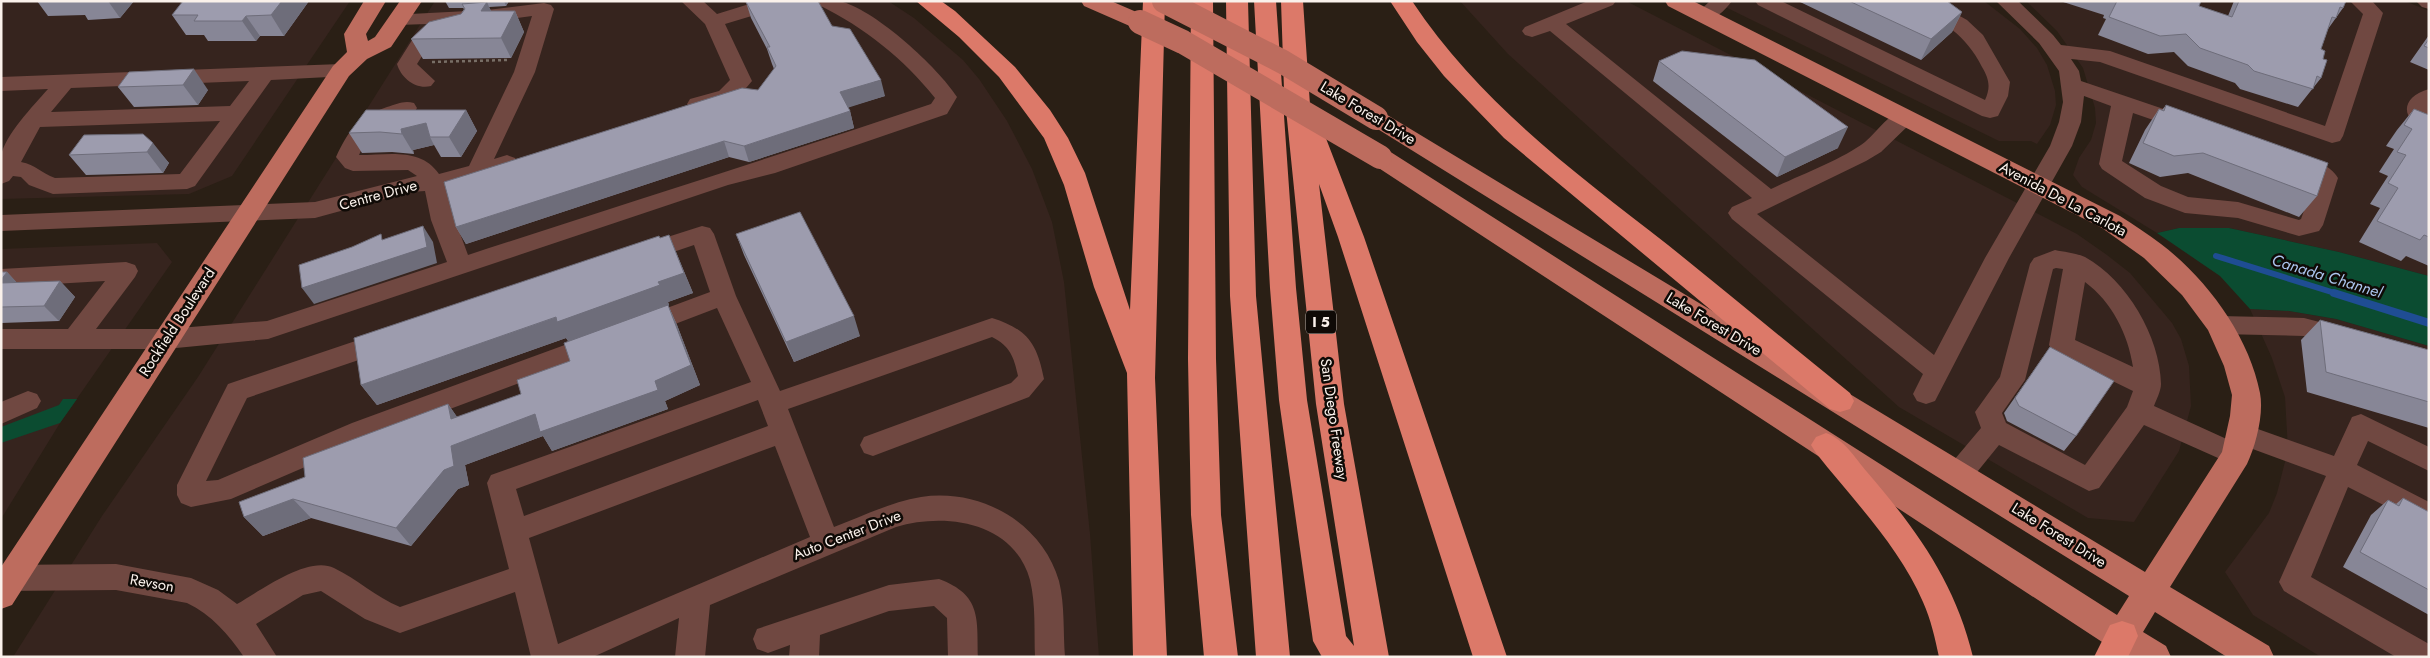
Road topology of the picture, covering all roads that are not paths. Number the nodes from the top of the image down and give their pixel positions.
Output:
1 (375, 1) edge
2 (691, 1) edge
3 (781, 1) edge
4 (826, 1) edge
5 (927, 1) edge
6 (1092, 1) edge
7 (1154, 1) edge
8 (1164, 1) edge
9 (1202, 1) edge
10 (1237, 1) edge
11 (1265, 1) edge
12 (1292, 1) edge
13 (1401, 1) edge
14 (1606, 1) edge
15 (1676, 1) edge
16 (1765, 1) edge
17 (2006, 1) edge
18 (1923, 2) edge
19 (2365, 2) edge
20 (1713, 8) edge
21 (405, 10) edge
22 (542, 14) edge
23 (714, 21) junction
24 (1552, 23) junction
25 (1532, 31) dead end
26 (2055, 51) junction
27 (359, 54) junction
28 (341, 71) junction
29 (427, 72) road end
30 (265, 74) junction
31 (65, 82) junction
32 (1, 84) edge
33 (2070, 84) junction
34 (1296, 90) junction
35 (2429, 96) edge
36 (2122, 102) junction
37 (406, 108) edge
38 (680, 110) edge
39 (236, 113) junction
40 (1904, 117) junction
41 (34, 120) junction
42 (2429, 122) edge
43 (2205, 131) edge
44 (2270, 153) edge
45 (524, 158) edge
46 (5, 172) edge
47 (477, 172) junction
48 (434, 183) junction
49 (2038, 184) junction
50 (1769, 198) junction
51 (249, 214) junction
52 (1, 223) edge
53 (618, 262) edge
54 (2076, 263) junction
55 (461, 266) junction
56 (1, 278) edge
57 (724, 296) junction
58 (2219, 325) junction
59 (414, 331) edge
60 (75, 338) junction
61 (1, 339) edge
62 (166, 339) junction
63 (2371, 346) edge
64 (1938, 372) junction
65 (1141, 378) junction
66 (2148, 386) junction
67 (1926, 394) dead end
68 (769, 396) junction
69 (28, 401) dead end
70 (1840, 401) junction
71 (2139, 412) junction
72 (1, 414) edge
73 (1996, 430) junction
74 (783, 432) junction
75 (2238, 444) junction
76 (873, 445) dead end
77 (1826, 445) junction
78 (2429, 460) edge
79 (2342, 470) junction
80 (1959, 474) junction
81 (2429, 516) edge
82 (513, 532) junction
83 (826, 542) junction
84 (525, 576) junction
85 (5, 584) edge
86 (2150, 591) junction
87 (696, 597) junction
88 (236, 621) junction
89 (806, 626) junction
90 (768, 639) dead end
91 (2116, 647) edge
92 (262, 657) edge
93 (546, 657) edge
94 (560, 657) edge
95 (690, 657) edge
96 (804, 657) edge
97 (963, 657) edge
98 (1050, 657) edge
99 (1150, 657) edge
100 (1221, 657) edge
101 (1273, 657) edge
102 (1342, 657) edge
103 (1372, 657) edge
104 (1490, 657) edge
105 (1956, 657) edge
106 (2154, 657) edge
107 (2257, 657) edge
108 (2424, 657) edge

1 - 27 main road
2 - 23 street
3 - 23 street
4 - 55 street
5 - 65 highway
6 - 77 main road, bridge
7 - 65 highway
8 - 70 main road, Lake Forest Drive, bridge
9 - 100 highway
10 - 101 highway
11 - 102 highway
12 - 34 highway, San Diego Freeway / I 5
13 - 70 highway
14 - 24 street
15 - 20 main road, Avenida De La Carlota
16 - 18 street
17 - 26 street
19 - 26 street
20 - 40 main road, Avenida De La Carlota
21 - 22 street
21 - 27 main road, Rockfield Boulevard
22 - 29 street
22 - 47 street
23 - 38 street
24 - 25 street
24 - 50 street
26 - 33 street
27 - 28 main road, Rockfield Boulevard
28 - 30 street
28 - 51 main road, Rockfield Boulevard
30 - 31 street
30 - 39 street
31 - 32 street
31 - 41 street
33 - 36 street
33 - 49 street
34 - 103 highway, San Diego Freeway / I 5
34 - 104 highway
35 - 42 street
36 - 43 street
36 - 44 street
37 - 48 street
39 - 41 street
39 - 46 street
40 - 49 main road, Avenida De La Carlota
40 - 50 street
41 - 46 street
45 - 47 street, Centre Drive
47 - 48 street, Centre Drive
48 - 51 street, Centre Drive
48 - 55 street
49 - 58 main road, Avenida De La Carlota
49 - 64 street
50 - 64 street
51 - 52 street, Centre Drive
51 - 62 main road, Rockfield Boulevard
53 - 57 street
54 - 66 street
54 - 66 street
54 - 73 street
55 - 62 street
56 - 60 street
57 - 59 street
57 - 68 street
58 - 63 street
58 - 75 main road, Avenida De La Carlota
60 - 61 street
60 - 62 street
62 - 85 main road, Rockfield Boulevard
64 - 67 street
65 - 99 highway
66 - 71 street
68 - 74 street
68 - 76 street
68 - 82 street
69 - 72 street
70 - 80 main road, Lake Forest Drive
71 - 73 street
71 - 75 street
73 - 80 street
74 - 82 street
74 - 83 street
75 - 79 street
75 - 86 main road, Avenida De La Carlota
77 - 91 main road
77 - 105 highway
78 - 79 street
79 - 81 street
79 - 108 street
80 - 86 main road, Lake Forest Drive
82 - 84 street
83 - 87 street, Auto Center Drive
83 - 98 street, Auto Center Drive
84 - 88 street
84 - 93 street
85 - 88 street, Revson
86 - 91 main road, Avenida De La Carlota
86 - 107 main road, Lake Forest Drive
87 - 94 street, Auto Center Drive
87 - 95 street
88 - 92 street, Revson
89 - 90 street
89 - 96 street
89 - 97 street
91 - 106 main road

